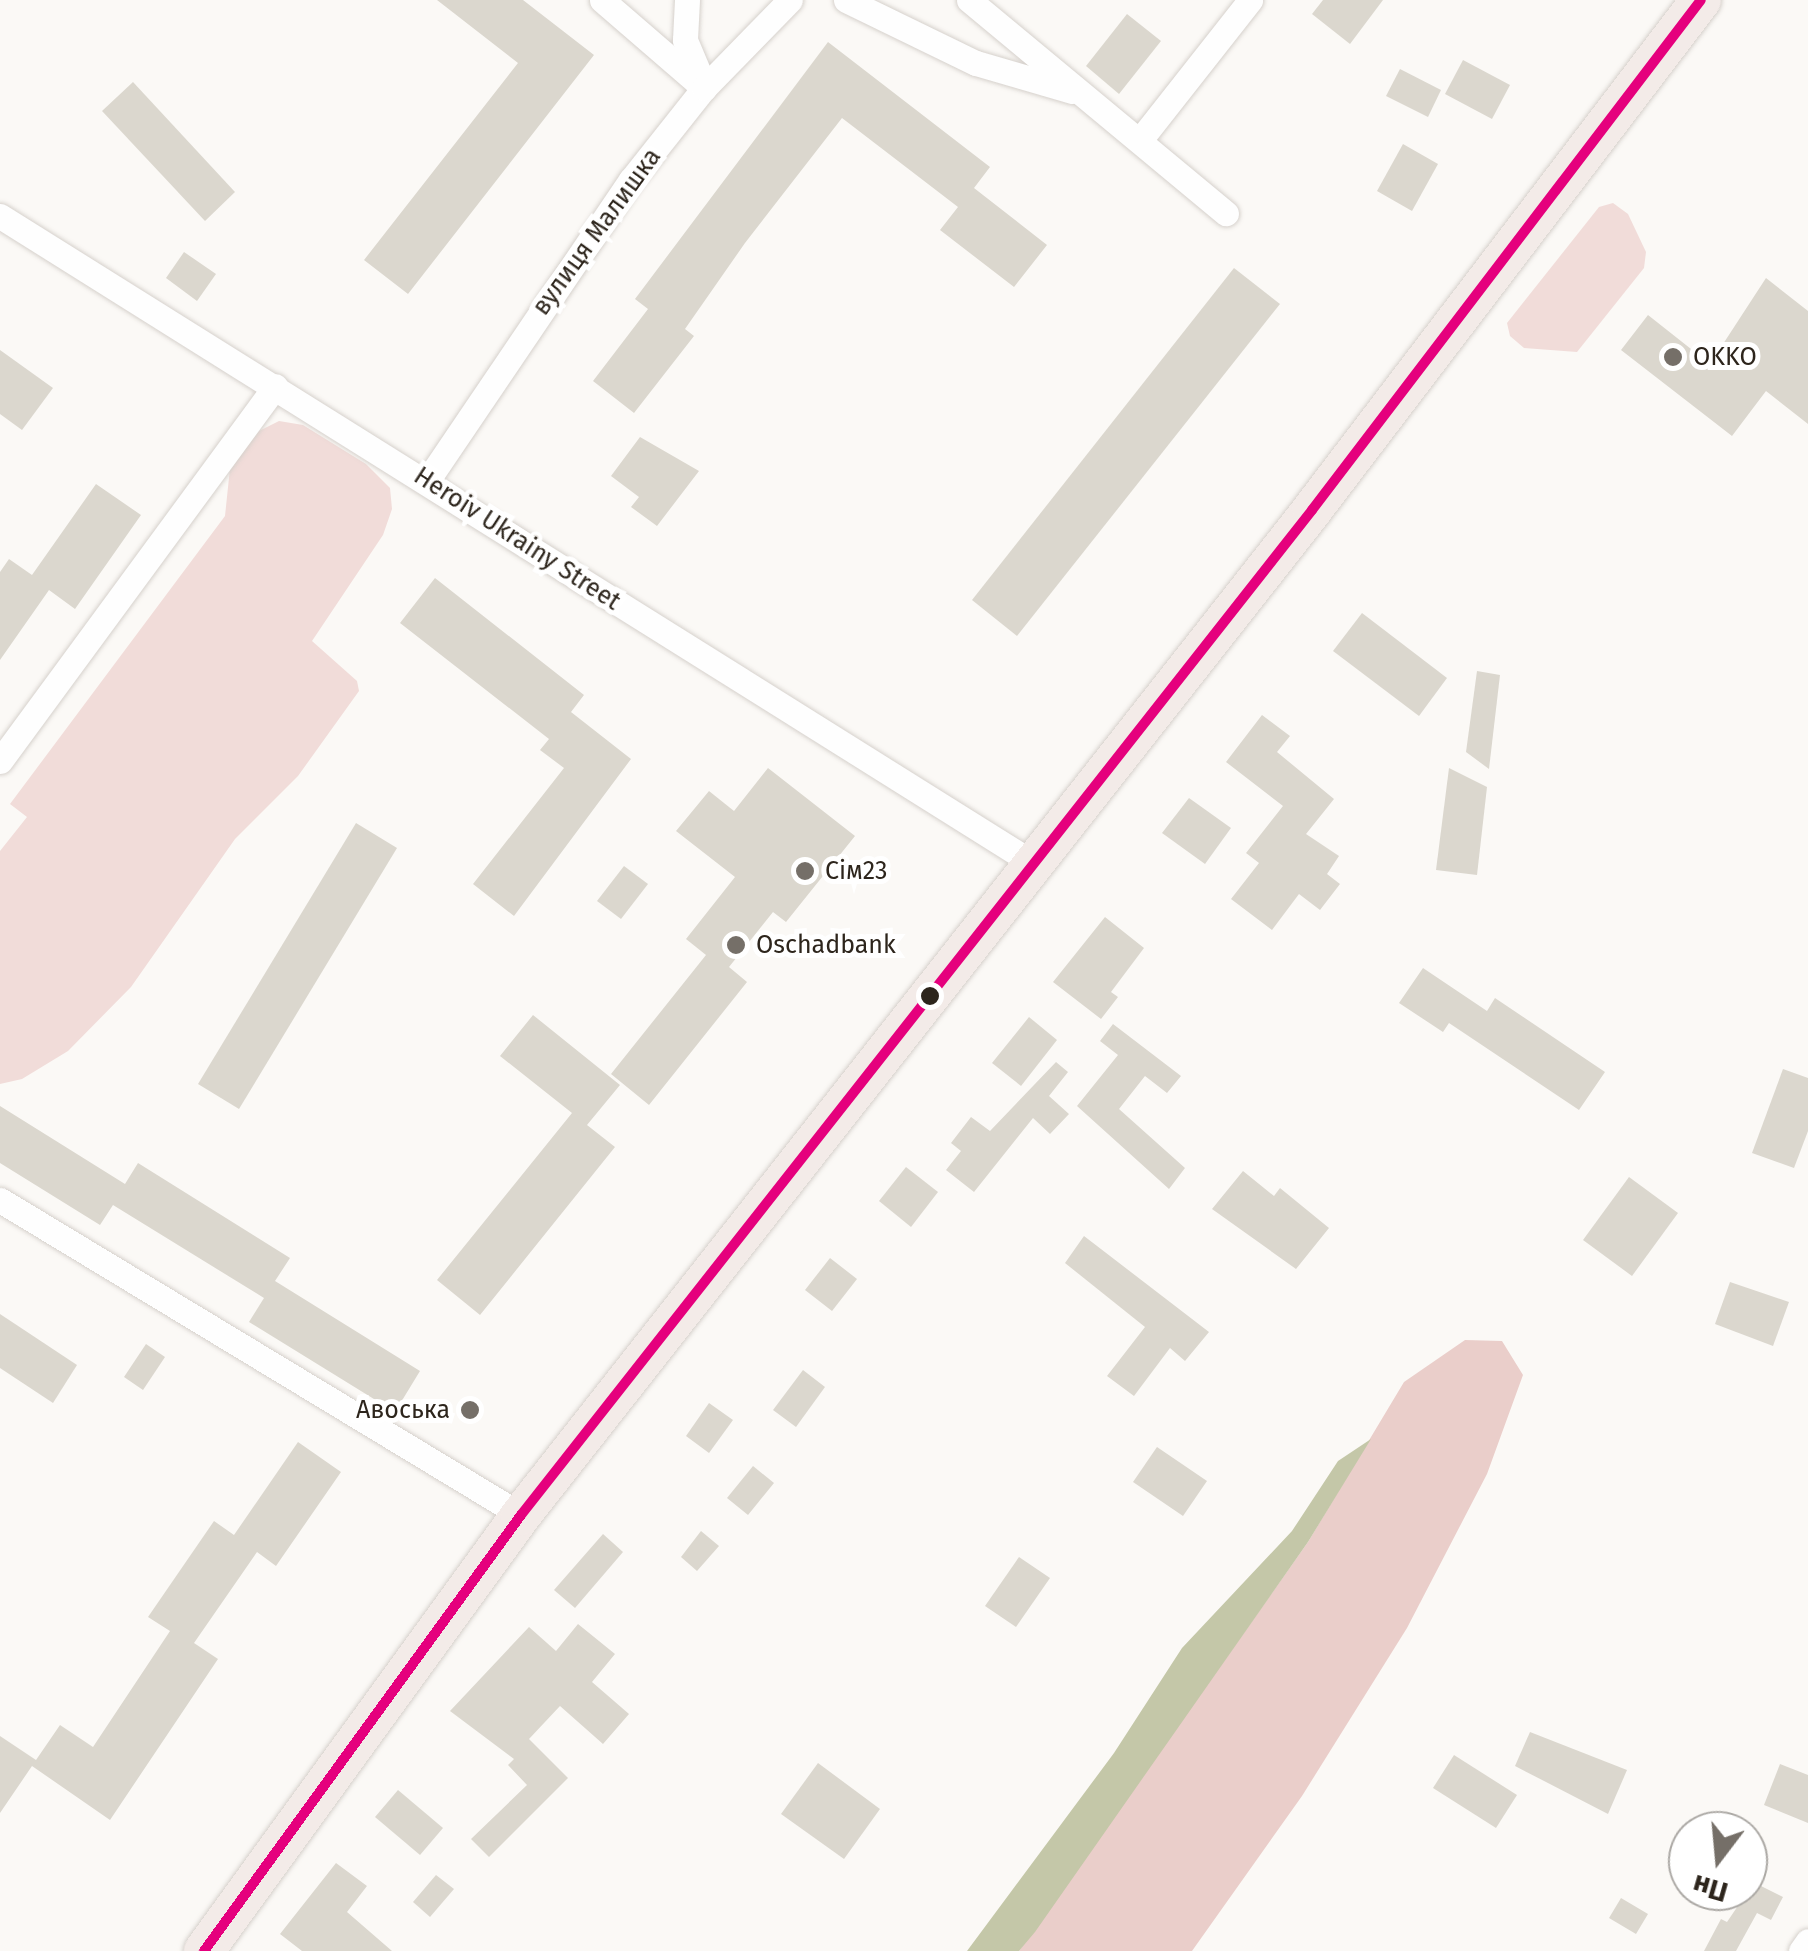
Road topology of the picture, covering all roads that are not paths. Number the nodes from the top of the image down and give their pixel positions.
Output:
1 (602, 0) edge
2 (687, 0) edge
3 (790, 0) edge
4 (846, 0) edge
5 (969, 0) edge
6 (1250, 0) edge
7 (1702, 0) edge
8 (704, 88) junction
9 (1076, 92) junction
10 (1140, 140) junction
11 (1226, 213) dead end
12 (0, 216) edge
13 (275, 386) junction
14 (427, 480) junction
15 (0, 761) edge
16 (1033, 863) junction
17 (0, 1200) edge
18 (520, 1515) junction
19 (1808, 1941) edge
20 (204, 1951) edge
21 (1801, 1951) edge

1 - 8 street
2 - 8 street
3 - 8 street, вулиця Малишка
4 - 9 street
5 - 9 street
6 - 10 street
7 - 16 main road
8 - 14 street, вулиця Малишка
9 - 10 street
10 - 11 street
12 - 13 street, Heroiv Ukrainy Street
13 - 14 street, Heroiv Ukrainy Street
13 - 15 street
14 - 16 street, Heroiv Ukrainy Street
16 - 18 main road
17 - 18 street
18 - 20 main road
19 - 21 street

